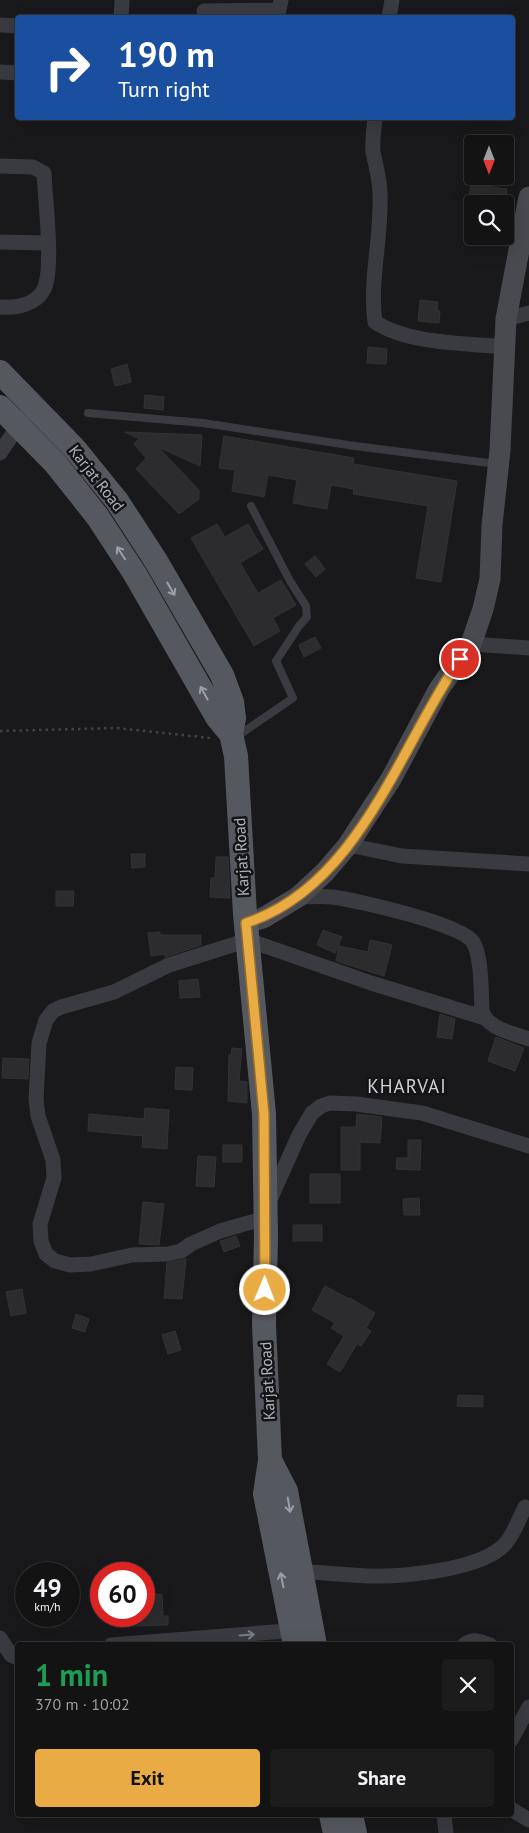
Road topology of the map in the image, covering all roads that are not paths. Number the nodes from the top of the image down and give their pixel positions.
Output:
1 (122, 0) edge
2 (281, 0) edge
3 (392, 0) edge
4 (204, 9) edge
5 (122, 15) edge
6 (390, 15) edge
7 (0, 26) edge
8 (15, 26) edge
9 (0, 72) edge
10 (15, 73) edge
11 (376, 120) edge
12 (0, 166) edge
13 (529, 197) edge
14 (0, 242) edge
15 (48, 242) junction
16 (0, 307) edge
17 (529, 313) edge
18 (506, 319) junction
19 (504, 348) junction
20 (0, 372) edge
21 (32, 405) junction
22 (0, 407) edge
23 (88, 413) dead end
24 (18, 426) junction
25 (0, 453) edge
26 (499, 464) junction
27 (251, 506) dead end
28 (470, 644) junction
29 (529, 648) edge
30 (232, 737) junction
31 (348, 845) junction
32 (529, 864) edge
33 (298, 897) junction
34 (247, 932) junction
35 (485, 1018) junction
36 (529, 1039) edge
37 (529, 1146) edge
38 (266, 1214) junction
39 (270, 1460) junction
40 (525, 1507) dead end
41 (300, 1571) junction
42 (0, 1638) edge
43 (303, 1638) edge
44 (193, 1642) edge
45 (468, 1642) edge
46 (481, 1642) edge
47 (15, 1657) edge
48 (522, 1712) edge
49 (519, 1736) edge
50 (514, 1811) edge
51 (331, 1817) edge
52 (351, 1817) edge
53 (444, 1817) edge
54 (529, 1820) edge
55 (335, 1833) edge
56 (355, 1833) edge
57 (446, 1833) edge

1 - 5 street
2 - 4 street
3 - 6 street
7 - 8 street
9 - 10 street
11 - 19 street
12 - 15 street
13 - 18 street
14 - 15 street
15 - 16 street
17 - 18 street
18 - 19 street
19 - 26 street
20 - 21 main road, Karjat Road
21 - 24 street
21 -> 30 main road, Karjat Road
22 - 24 main road, Karjat Road
23 - 26 lane
24 - 25 street
30 -> 24 main road, Karjat Road
26 - 28 street
27 - 30 lane
28 - 29 street
28 - 31 street
30 - 34 main road, Karjat Road
31 - 32 street
31 - 33 street
33 - 34 street
33 - 35 street
34 - 35 street
34 - 38 main road, Karjat Road
34 - 38 street
35 - 36 street
37 - 38 street
38 - 39 main road, Karjat Road
39 -> 41 main road, Karjat Road
43 -> 39 main road, Karjat Road
40 - 41 street
41 - 43 main road, Karjat Road
42 - 47 street
44 -> 43 street
45 - 46 street
48 - 49 street
50 - 54 street
51 - 55 main road
52 - 56 main road
53 - 57 street

